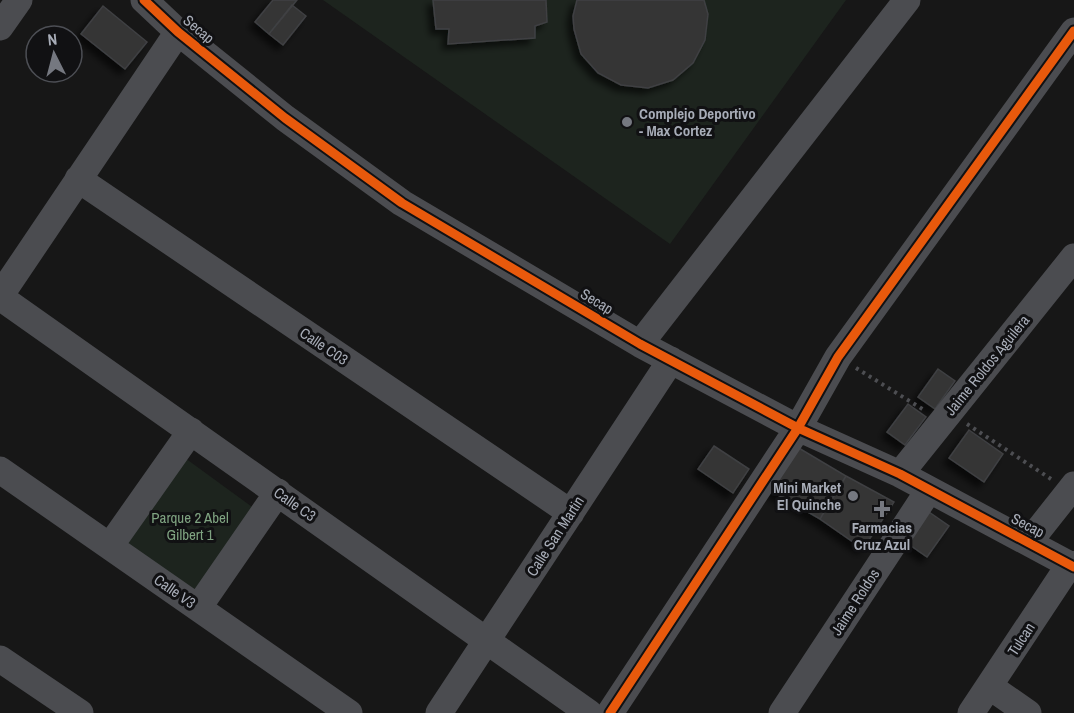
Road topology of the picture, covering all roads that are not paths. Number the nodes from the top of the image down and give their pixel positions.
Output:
1 (19, 0) edge
2 (144, 0) edge
3 (907, 0) edge
4 (0, 27) edge
5 (178, 32) junction
6 (1074, 32) edge
7 (78, 179) junction
8 (1074, 256) edge
9 (0, 297) edge
10 (640, 344) junction
11 (671, 360) junction
12 (798, 428) junction
13 (191, 431) junction
14 (0, 470) edge
15 (900, 474) junction
16 (1072, 488) edge
17 (929, 490) junction
18 (278, 492) junction
19 (571, 513) junction
20 (1029, 542) junction
21 (110, 546) junction
22 (1072, 566) edge
23 (198, 608) junction
24 (487, 640) junction
25 (0, 660) edge
26 (989, 686) junction
27 (80, 713) edge
28 (349, 713) edge
29 (439, 713) edge
30 (589, 713) edge
31 (610, 713) edge
32 (782, 713) edge
33 (971, 713) edge
34 (1028, 713) edge

1 - 4 street
2 - 5 street, Secap
3 - 10 street
5 - 7 street
5 - 10 street, Secap
6 - 12 street
7 - 9 street
7 - 19 street, Calle C03
8 - 15 street, Jaime Roldos Aguilera
9 - 13 street, Calle C3
10 - 11 street, Secap
11 - 12 street, Secap
11 - 19 street, Calle San Martin
12 - 15 street, Secap
12 - 31 street
13 - 18 street, Calle C3
13 - 21 street
14 - 21 street, Calle V3
15 - 17 street, Secap
16 - 20 street
17 - 20 street, Secap
17 - 32 street, Jaime Roldos
18 - 23 street
18 - 24 street, Calle C3
19 - 24 street, Calle San Martin
20 - 22 street, Secap
21 - 23 street, Calle V3
22 - 26 street, Tulcan
23 - 28 street, Calle V3
24 - 29 street, Calle San Martin
24 - 30 street, Calle C3
25 - 27 street
26 - 33 street, Tulcan
26 - 34 street

